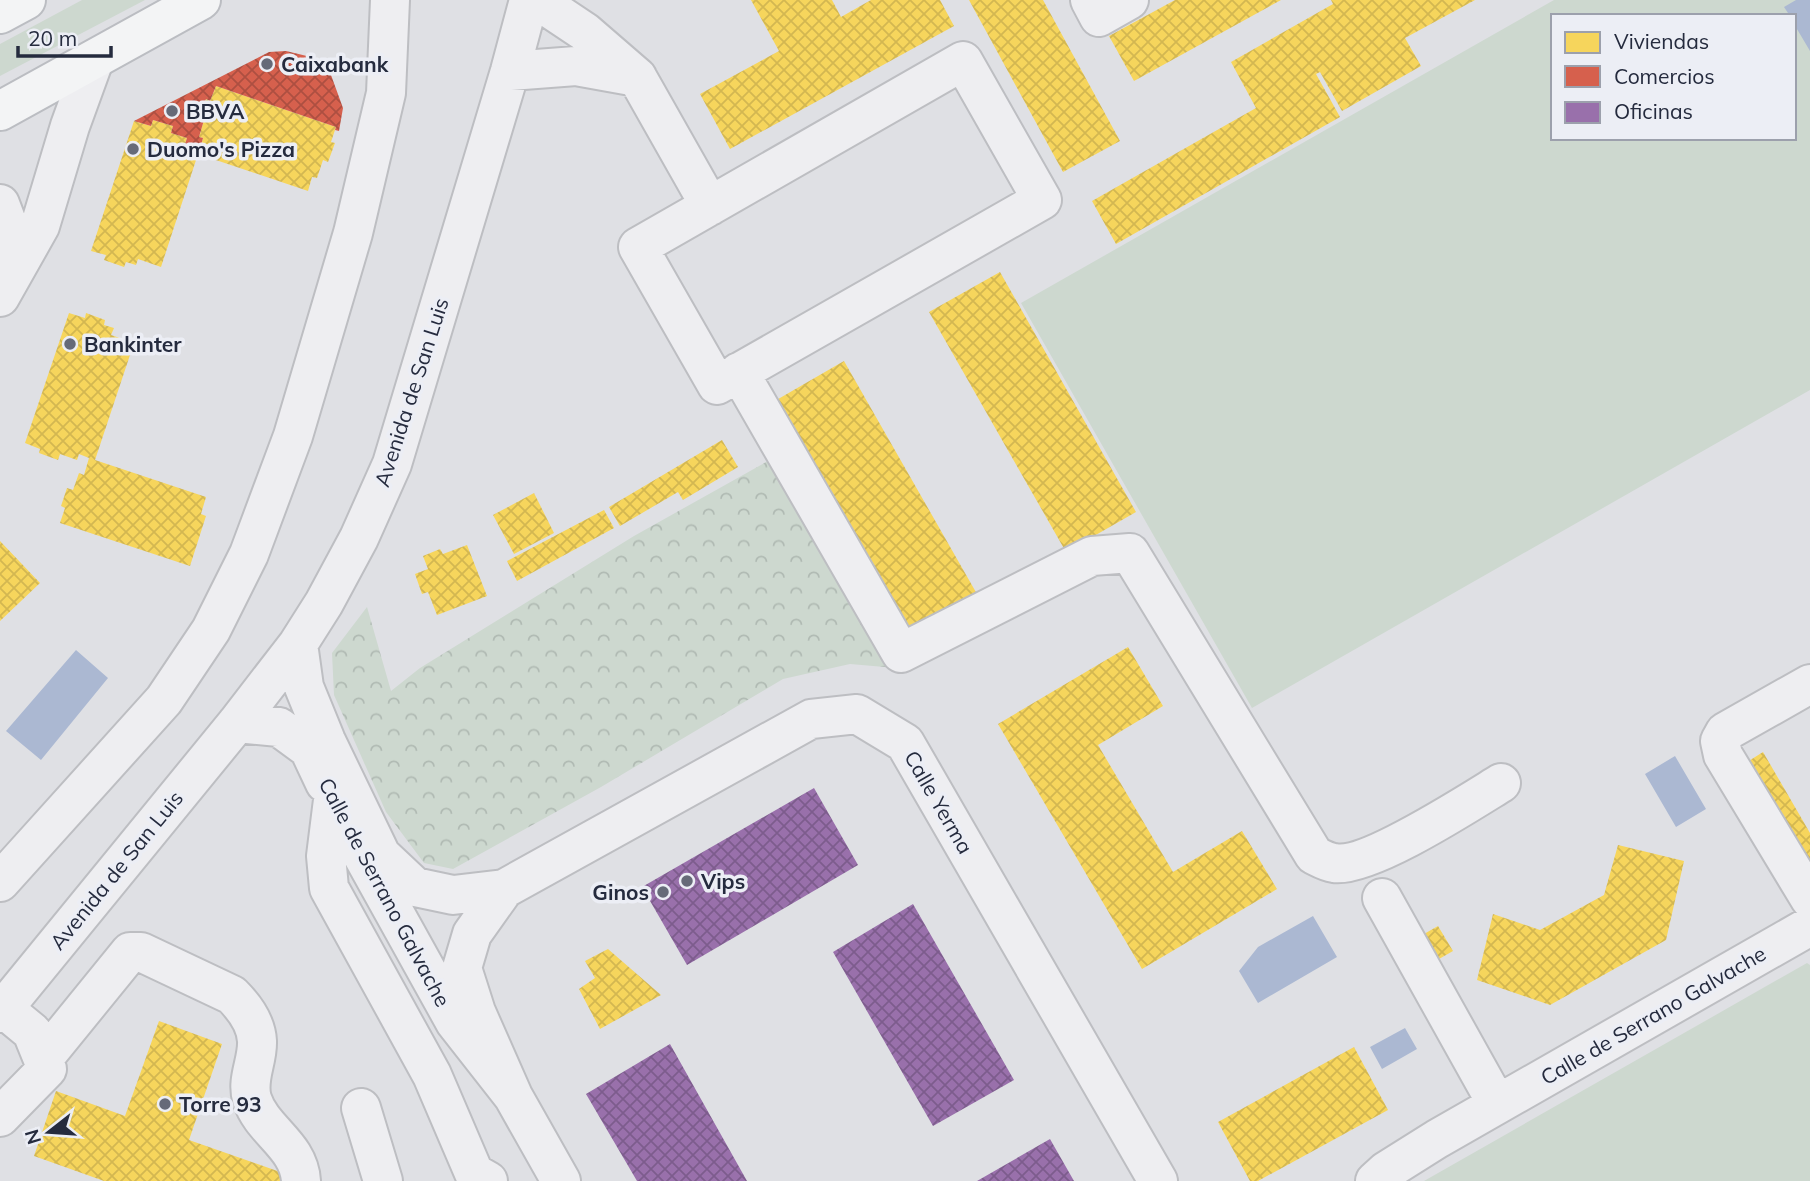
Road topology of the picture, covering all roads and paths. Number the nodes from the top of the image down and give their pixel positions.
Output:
1 (26, 0) edge
2 (201, 0) edge
3 (390, 0) edge
4 (529, 0) edge
5 (537, 0) edge
6 (1090, 0) edge
7 (1129, 0) edge
8 (0, 14) edge
9 (94, 60) junction
10 (510, 71) junction
11 (638, 77) junction
12 (0, 111) edge
13 (0, 204) edge
14 (710, 206) junction
15 (0, 271) edge
16 (0, 297) edge
17 (739, 372) junction
18 (298, 644) junction
19 (1810, 684) edge
20 (237, 723) junction
21 (1501, 783) dead end
22 (332, 800) junction
23 (0, 882) edge
24 (504, 889) junction
25 (1382, 898) dead end
26 (1810, 899) edge
27 (1810, 926) edge
28 (2, 1011) edge
29 (43, 1059) junction
30 (513, 1096) junction
31 (1497, 1104) junction
32 (361, 1108) dead end
33 (0, 1117) edge
34 (471, 1178) edge
35 (300, 1181) edge
36 (383, 1181) edge
37 (561, 1181) edge
38 (1158, 1181) edge
39 (1375, 1181) edge

1 - 8 main road
2 - 9 main road
3 - 23 street
4 - 10 street, Avenida de San Luis
5 - 11 street
6 - 7 street
9 - 12 main road
9 - 16 street
10 - 11 street
10 - 18 street, Avenida de San Luis
11 - 14 street
13 - 15 street
14 - 17 street
14 - 17 street
17 - 21 street
18 - 20 street, Avenida de San Luis
18 - 24 street, Calle de Serrano Galvache
19 - 26 street
20 - 22 street, Calle de Serrano Galvache
20 - 28 street, Avenida de San Luis
22 - 30 street, Calle de Serrano Galvache
22 - 34 street
24 - 30 street, Calle de Serrano Galvache
24 - 38 street, Calle Yerma
25 - 31 street
27 - 31 street, Calle de Serrano Galvache
28 - 29 street, Avenida de San Luis
29 - 33 street
29 - 35 street
30 - 37 street, Calle de Serrano Galvache
31 - 39 street, Calle de Serrano Galvache
32 - 36 street

